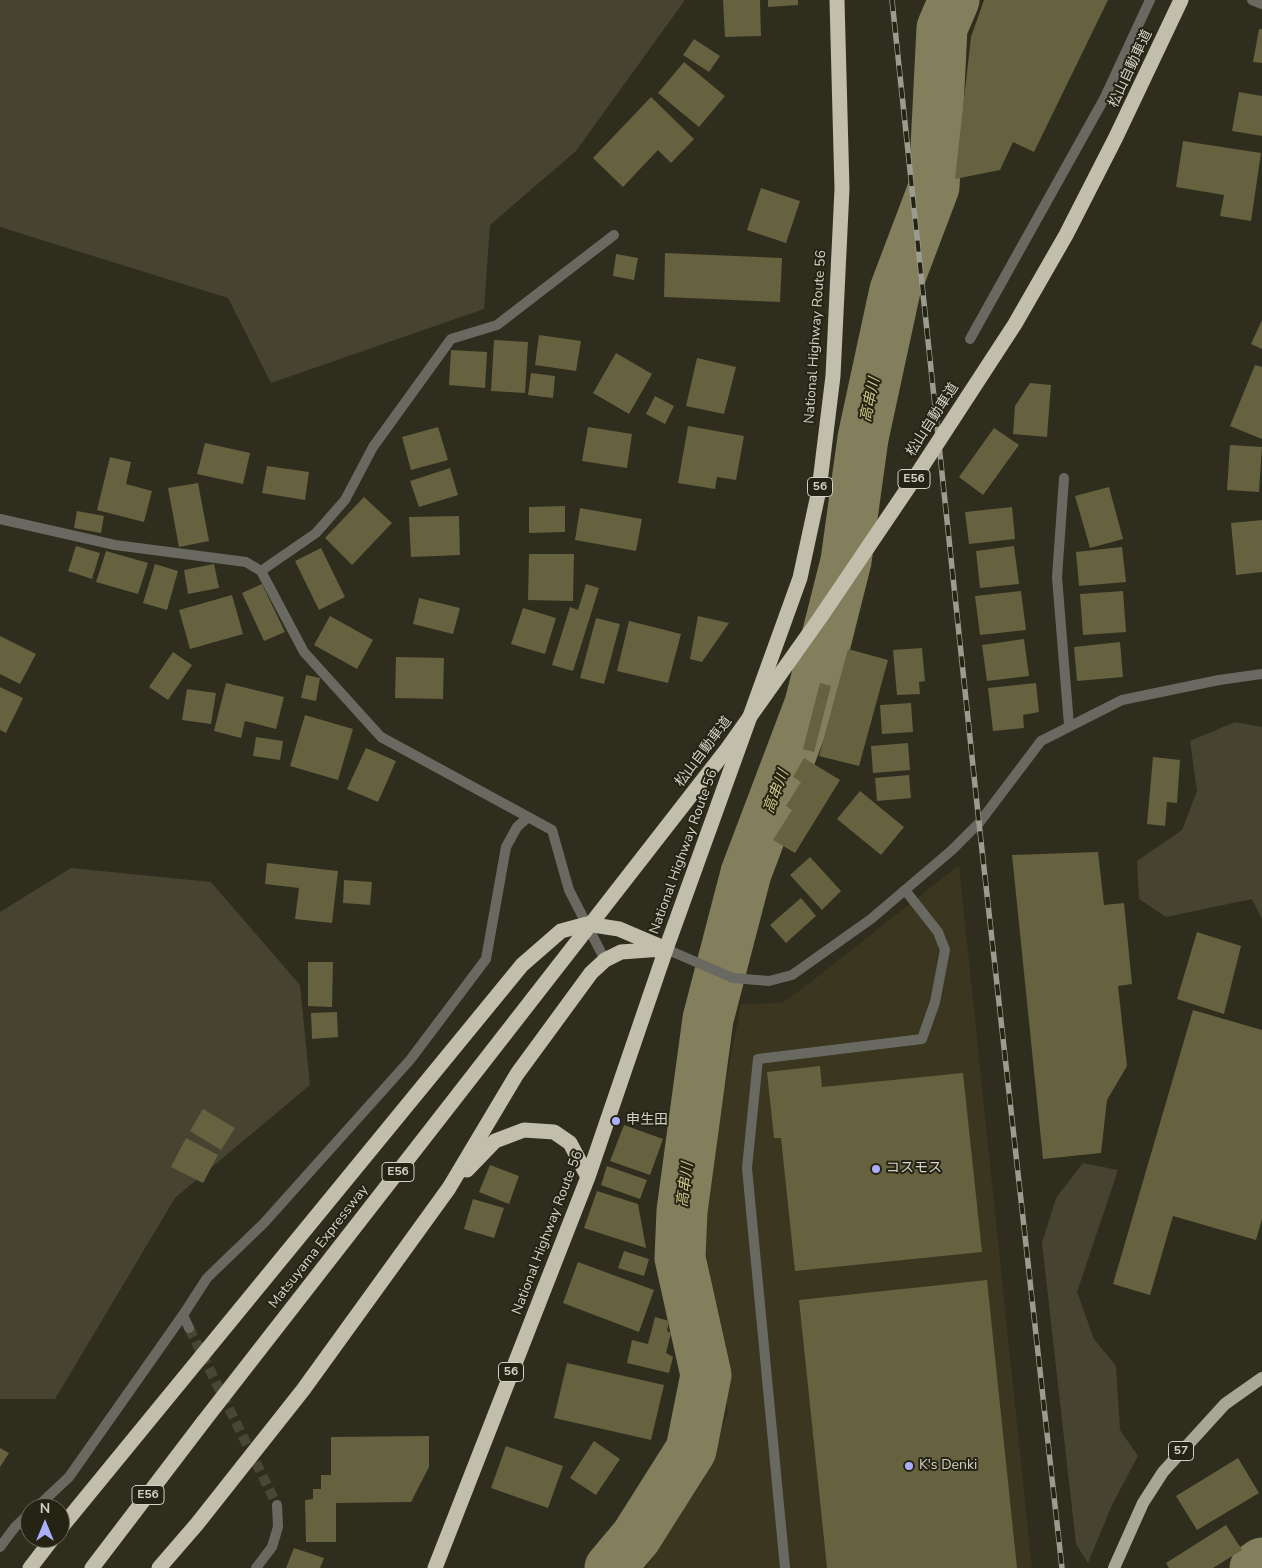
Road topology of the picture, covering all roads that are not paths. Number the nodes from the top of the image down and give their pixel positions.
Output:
1 (837, 0) edge
2 (1150, 0) edge
3 (1181, 0) edge
4 (1252, 0) edge
5 (1262, 4) edge
6 (614, 235) dead end
7 (970, 339) dead end
8 (1064, 478) dead end
9 (0, 519) edge
10 (261, 571) junction
11 (1262, 674) edge
12 (1070, 726) junction
13 (527, 818) junction
14 (905, 890) junction
15 (590, 924) junction
16 (666, 949) junction
17 (605, 960) junction
18 (588, 1176) junction
19 (449, 1188) junction
20 (183, 1315) junction
21 (189, 1328) tunnel mouth
22 (1262, 1378) edge
23 (47, 1498) edge
24 (277, 1505) tunnel mouth
25 (70, 1517) edge
26 (20, 1523) edge
27 (0, 1547) edge
28 (45, 1548) edge
29 (30, 1568) edge
30 (92, 1568) edge
31 (159, 1568) edge
32 (256, 1568) edge
33 (435, 1568) edge
34 (784, 1568) edge
35 (1114, 1568) edge

1 - 16 highway, National Highway Route 56 / 56
2 - 7 street
3 - 15 highway, 松山自動車道 / E56, bridge
4 - 5 street
6 - 10 street
8 - 12 street
9 - 10 street
10 - 13 street
11 - 12 street
12 - 14 street
13 - 15 street
13 - 20 street
14 - 16 street
14 - 34 street
15 - 16 highway
15 - 17 street
15 - 25 highway
15 - 30 highway, Matsuyama Expressway / E56, bridge
16 - 17 highway
16 - 18 highway, National Highway Route 56 / 56
17 - 19 highway
18 - 19 highway
18 - 33 highway, National Highway Route 56 / 56
19 - 31 highway
20 - 21 street
20 - 23 street
22 - 35 main road, 57
24 - 32 street
26 - 27 street
28 - 29 highway

